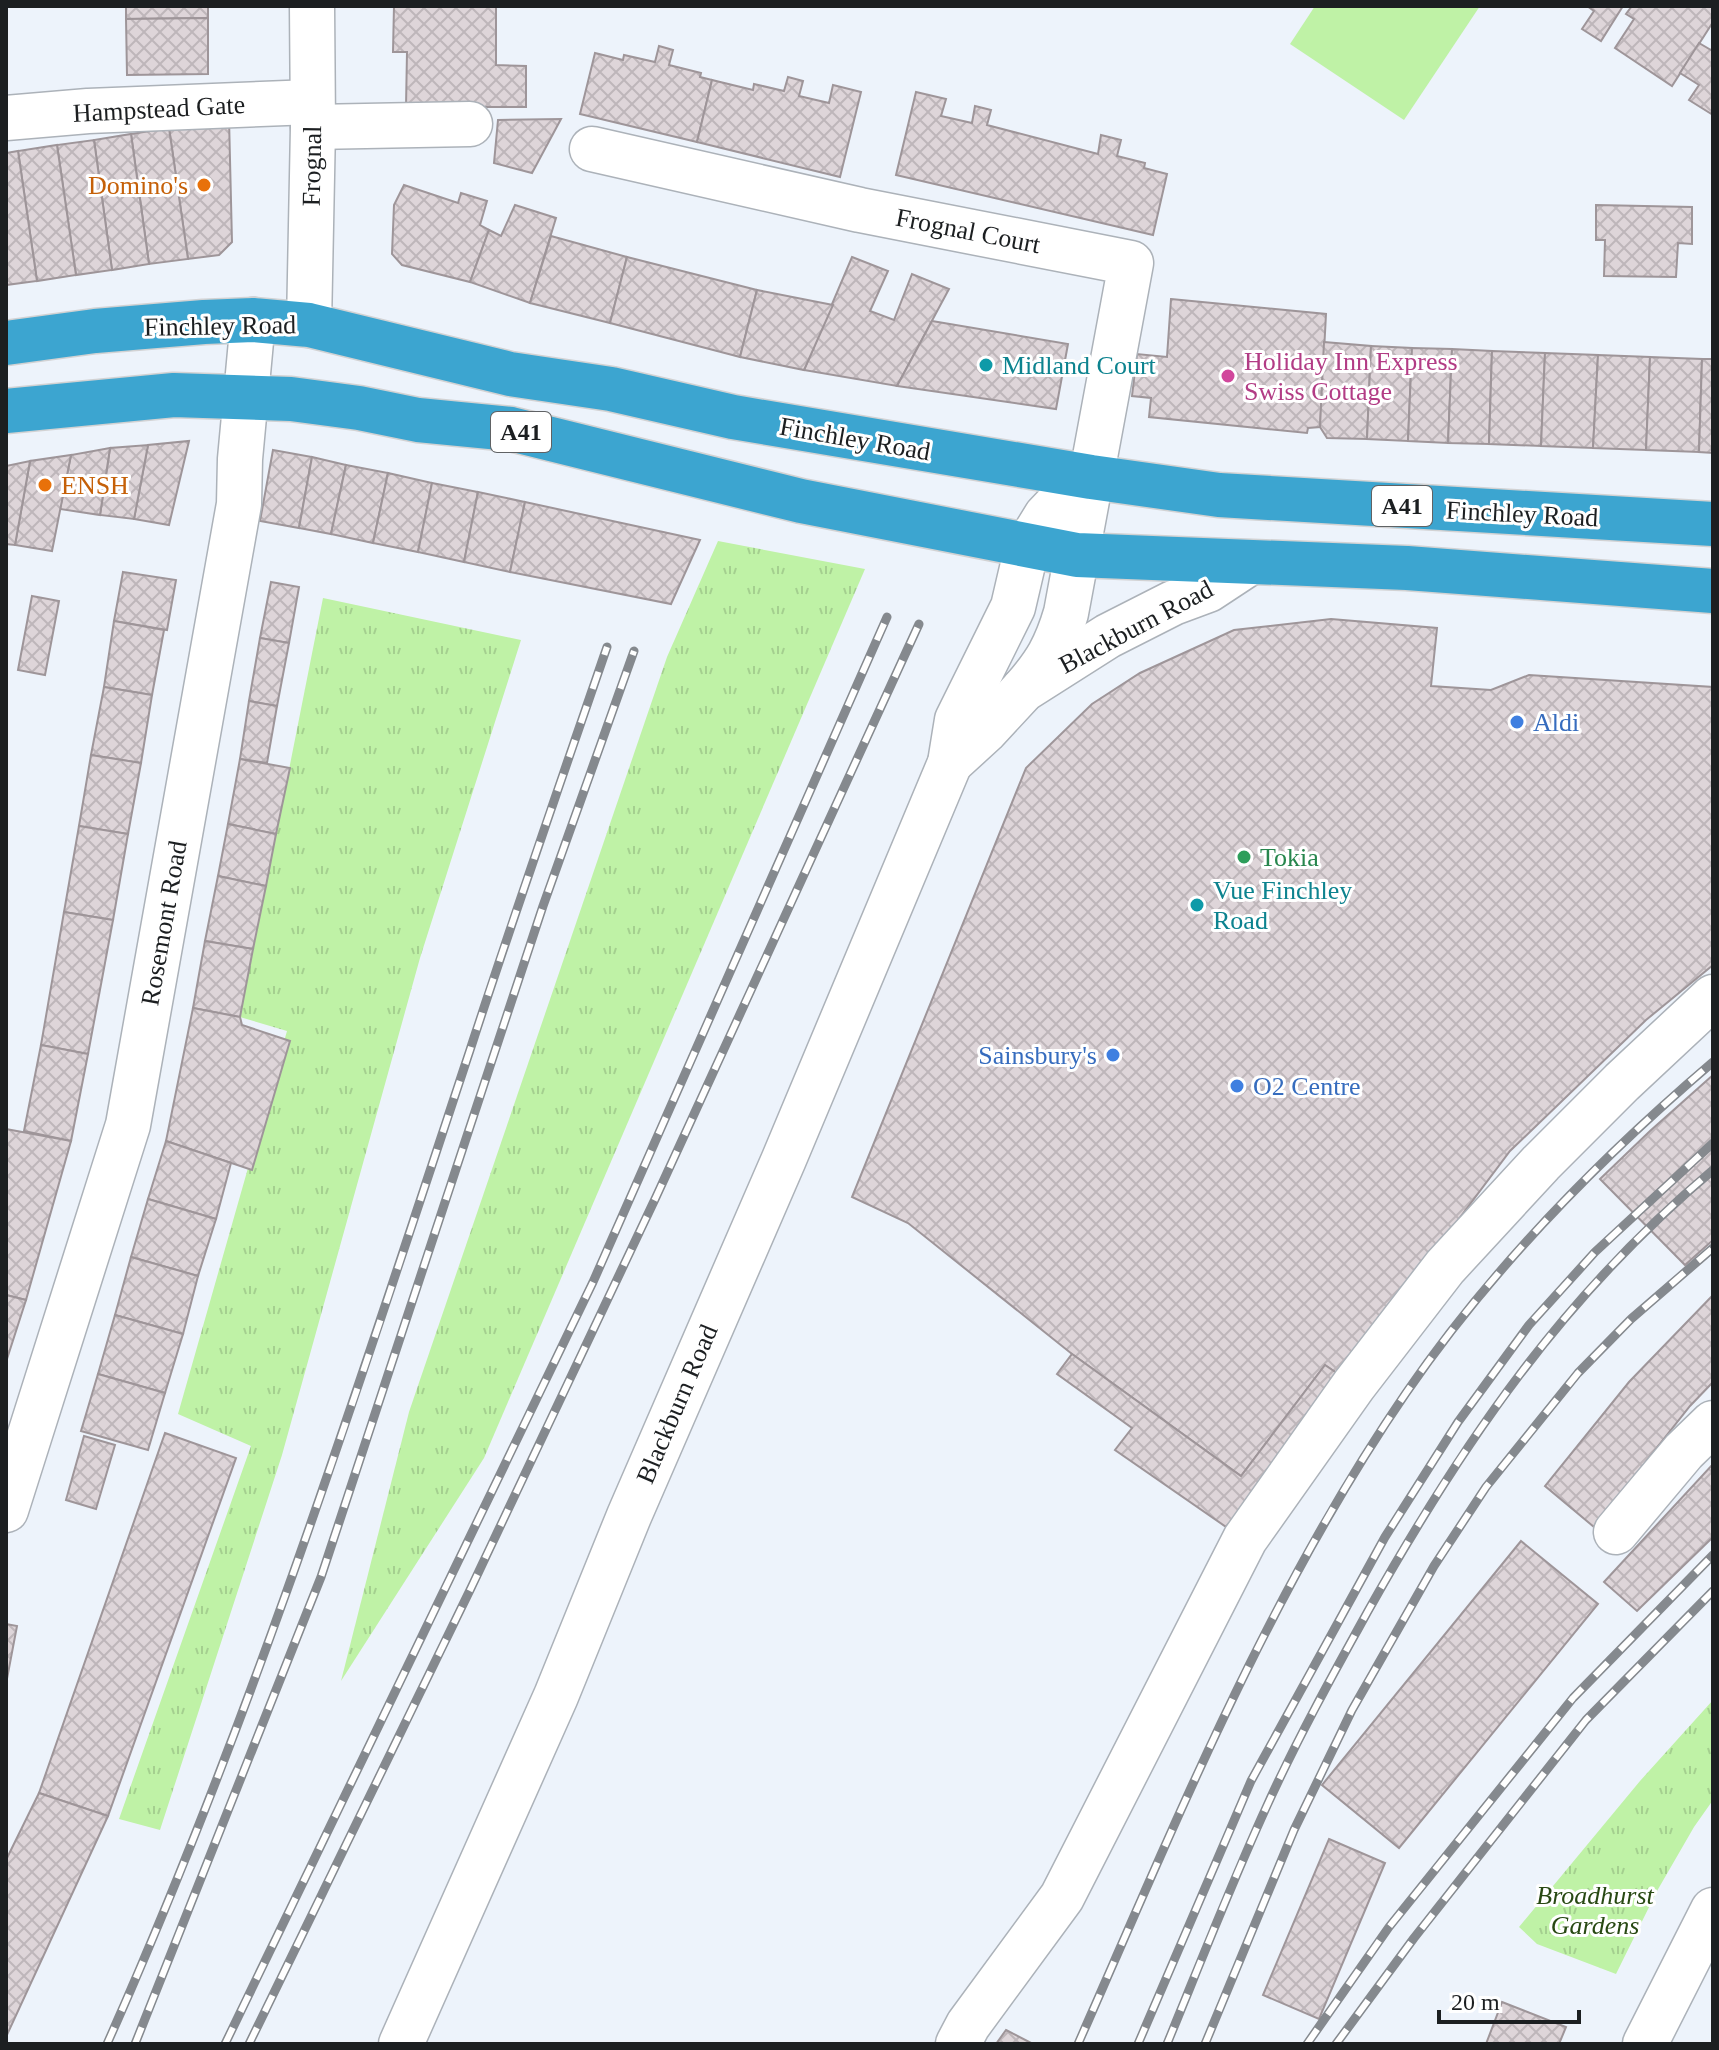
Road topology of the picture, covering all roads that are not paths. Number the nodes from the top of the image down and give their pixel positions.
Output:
1 (312, 6) edge
2 (313, 115) junction
3 (6, 118) edge
4 (470, 124) dead end
5 (592, 149) dead end
6 (253, 320) junction
7 (309, 325) junction
8 (6, 343) edge
9 (247, 396) junction
10 (6, 411) edge
11 (1091, 477) junction
12 (1713, 524) edge
13 (1027, 547) junction
14 (1077, 555) junction
15 (1249, 563) junction
16 (1713, 591) edge
17 (1023, 690) junction
18 (950, 763) junction
19 (1713, 997) edge
20 (1713, 1423) edge
21 (6, 1510) edge
22 (1616, 1532) dead end
23 (1713, 1910) edge
24 (401, 2044) edge
25 (958, 2044) edge
26 (1645, 2044) edge

1 - 2 street, Frognal
2 - 3 street, Hampstead Gate
2 - 4 street, Hampstead Gate
2 - 7 street, Frognal
5 - 11 street, Frognal Court
6 - 7 highway, Finchley Road / A41
6 - 8 highway, Finchley Road / A41
6 - 9 street, Rosemont Road
7 - 11 highway, Finchley Road / A41
9 - 10 highway, A41
9 - 13 highway, A41
9 - 21 street, Rosemont Road
11 - 12 highway, Finchley Road / A41
11 - 13 street, Blackburn Road
11 - 14 street, Blackburn Road
13 - 14 highway, A41
13 - 18 street, Blackburn Road
14 - 15 highway, A41
14 - 17 street, Blackburn Road
15 - 16 highway, A41
15 - 17 street, Blackburn Road
17 - 18 street, Blackburn Road
18 - 24 street, Blackburn Road
19 - 25 street
20 - 22 street
23 - 26 street

